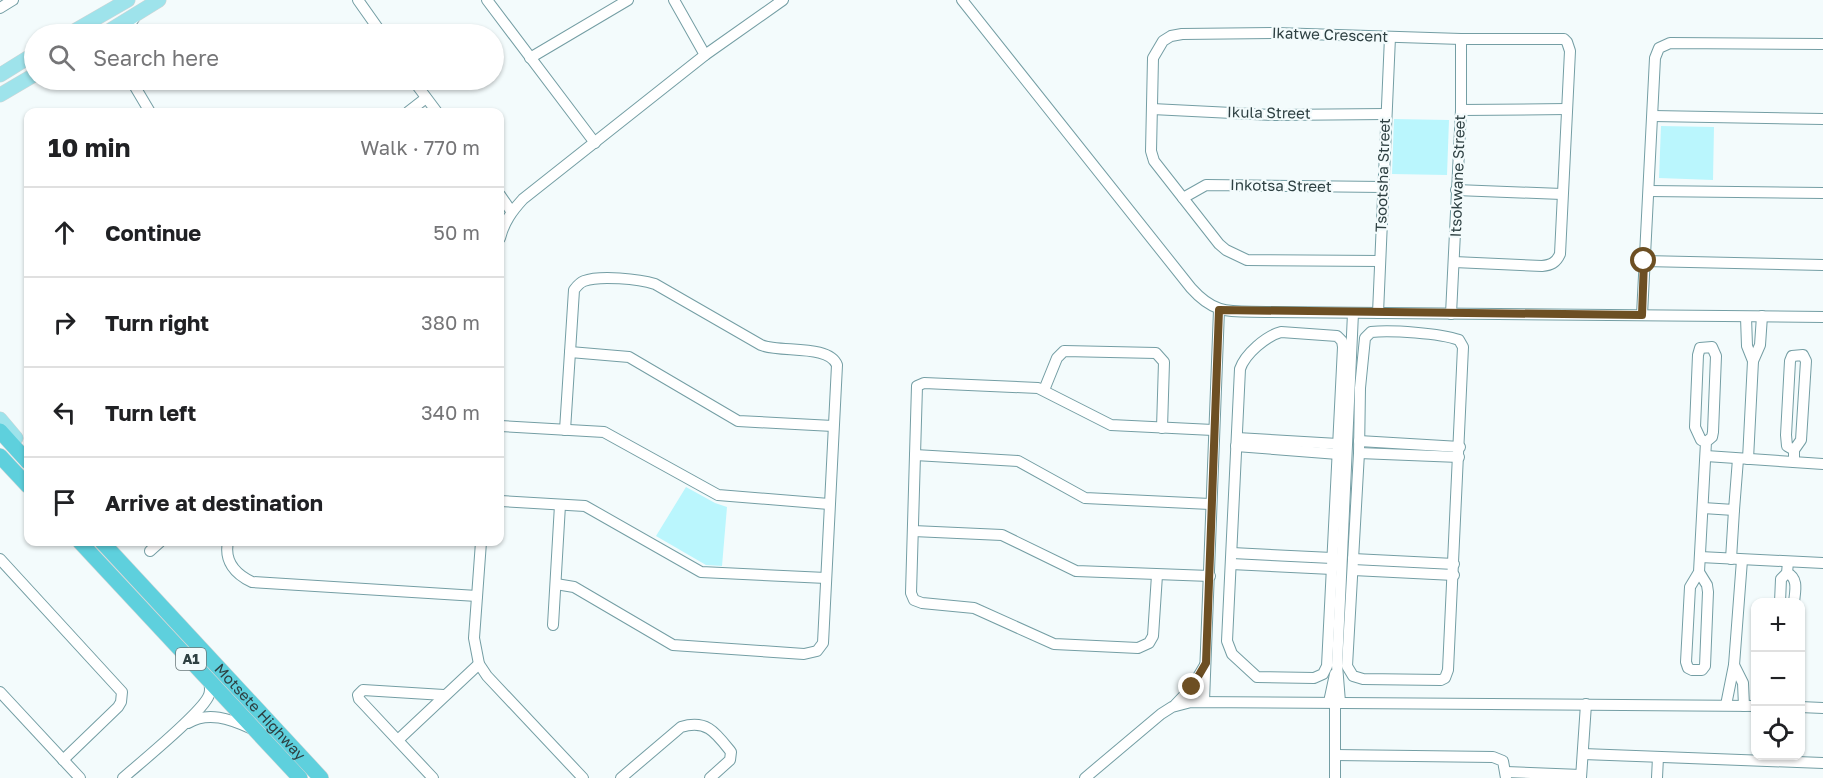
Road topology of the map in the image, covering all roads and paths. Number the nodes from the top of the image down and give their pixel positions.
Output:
1 (13, 0) edge
2 (128, 0) edge
3 (159, 0) edge
4 (358, 0) edge
5 (488, 0) edge
6 (628, 0) edge
7 (674, 0) edge
8 (962, 0) edge
9 (776, 2) edge
10 (0, 8) edge
11 (137, 14) junction
12 (86, 24) edge
13 (121, 24) edge
14 (130, 24) edge
15 (375, 24) edge
16 (1390, 37) junction
17 (1461, 39) junction
18 (1823, 44) edge
19 (705, 55) junction
20 (530, 58) junction
21 (24, 60) edge
22 (0, 75) edge
23 (24, 81) edge
24 (137, 90) edge
25 (420, 90) edge
26 (0, 96) edge
27 (426, 98) junction
28 (148, 108) edge
29 (413, 108) edge
30 (434, 108) edge
31 (1152, 109) junction
32 (1567, 109) junction
33 (1461, 110) junction
34 (1386, 114) junction
35 (1653, 116) junction
36 (1823, 119) edge
37 (595, 142) junction
38 (1383, 187) junction
39 (1456, 190) junction
40 (1649, 191) junction
41 (1823, 193) edge
42 (1562, 194) junction
43 (1183, 198) junction
44 (504, 201) edge
45 (511, 211) junction
46 (504, 224) edge
47 (1380, 261) junction
48 (1644, 261) junction
49 (1454, 262) junction
50 (1823, 265) edge
51 (1219, 310) junction
52 (1353, 313) junction
53 (1378, 313) junction
54 (1451, 314) junction
55 (1642, 315) junction
56 (1762, 316) junction
57 (1746, 317) junction
58 (1823, 317) edge
59 (570, 352) junction
60 (1753, 361) junction
61 (1350, 388) junction
62 (1044, 390) junction
63 (1788, 400) junction
64 (1804, 401) junction
65 (0, 419) edge
66 (504, 426) edge
67 (832, 426) junction
68 (1162, 428) junction
69 (565, 430) junction
70 (1214, 430) junction
71 (0, 431) edge
72 (1236, 442) junction
73 (1706, 442) junction
74 (1359, 447) junction
75 (24, 449) edge
76 (1338, 449) junction
77 (1794, 450) junction
78 (1459, 452) junction
79 (915, 455) junction
80 (0, 456) edge
81 (1706, 456) junction
82 (24, 458) edge
83 (1743, 459) junction
84 (1794, 462) junction
85 (1823, 464) edge
86 (24, 482) edge
87 (504, 501) edge
88 (829, 504) junction
89 (1210, 504) junction
90 (560, 505) junction
91 (1345, 506) junction
92 (1703, 508) junction
93 (1734, 510) junction
94 (913, 531) junction
95 (84, 546) edge
96 (106, 546) edge
97 (156, 546) edge
98 (227, 546) edge
99 (481, 546) edge
100 (150, 551) dead end
101 (1700, 557) junction
102 (0, 559) edge
103 (1232, 559) junction
104 (1737, 560) junction
105 (1788, 562) junction
106 (1332, 563) junction
107 (1823, 563) edge
108 (1353, 565) junction
109 (1454, 569) junction
110 (1699, 572) junction
111 (1787, 573) junction
112 (1157, 575) junction
113 (1210, 576) junction
114 (826, 579) junction
115 (556, 584) junction
116 (477, 596) junction
117 (1780, 598) edge
118 (1794, 598) edge
119 (1340, 624) junction
120 (553, 625) dead end
121 (1206, 663) junction
122 (479, 664) junction
123 (1734, 665) junction
124 (208, 678) junction
125 (0, 692) edge
126 (444, 695) junction
127 (1204, 700) junction
128 (1335, 702) junction
129 (1586, 704) junction
130 (1726, 705) junction
131 (1750, 706) edge
132 (1172, 707) junction
133 (1805, 707) edge
134 (1823, 708) edge
135 (182, 726) junction
136 (256, 731) junction
137 (398, 740) junction
138 (1583, 754) junction
139 (1335, 755) junction
140 (1658, 757) junction
141 (63, 760) junction
142 (1823, 763) edge
143 (1506, 775) edge
144 (1581, 777) edge
145 (80, 778) edge
146 (123, 778) edge
147 (300, 778) edge
148 (321, 778) edge
149 (433, 778) edge
150 (583, 778) edge
151 (621, 778) edge
152 (710, 778) edge
153 (1085, 778) edge
154 (1335, 778) edge
155 (1657, 778) edge

1 - 10 street
2 - 12 main road
3 - 11 main road
4 - 15 street
5 - 20 street
6 - 20 street
7 - 19 street
8 - 51 street
9 - 19 street
11 - 13 main road
11 - 14 street
16 - 17 street, Ikatwe Crescent
16 - 31 street, Ikatwe Crescent
16 - 34 street, Tsootsha Street
17 - 32 street, Ikatwe Crescent
17 - 33 street, Itsokwane Street
18 - 35 street
19 - 37 street
20 - 37 street
21 - 22 main road
23 - 26 main road
24 - 28 street
25 - 27 street
27 - 29 street
27 - 30 street
31 - 34 street, Ikula Street
31 - 43 street, Ikatwe Crescent
32 - 33 street
32 - 42 street, Ikatwe Crescent
33 - 39 street, Itsokwane Street
34 - 38 street, Tsootsha Street
35 - 36 street
35 - 40 street
37 - 45 street
38 - 43 street, Inkotsa Street
38 - 47 street, Tsootsha Street
39 - 42 street
39 - 49 street, Itsokwane Street
40 - 41 street
40 - 48 street
42 - 49 street, Ikatwe Crescent
43 - 47 street, Ikatwe Crescent
44 - 45 street
45 - 46 street
47 - 53 street, Tsootsha Street
48 - 50 street
48 - 55 street
49 - 54 street, Itsokwane Street
51 - 52 street
51 - 70 street
52 - 53 street
52 - 61 street
53 - 54 street
54 - 55 street
55 - 57 street
56 - 57 street
56 - 58 street
56 - 60 street
57 - 60 street
59 - 67 street
59 - 67 street
59 - 69 street
60 - 83 street
61 - 72 street
61 - 74 street
61 - 76 street
61 - 78 street
61 - 91 street
62 - 68 street
62 - 68 street
62 - 79 street
63 - 64 street
63 - 64 street
63 - 77 street
64 - 77 street
65 - 75 main road
66 - 69 street
67 - 88 street
68 - 70 street
69 - 88 street
70 - 89 street
71 - 82 highway
72 - 76 street
72 - 103 street
73 - 73 street
73 - 81 street
74 - 78 street
74 - 91 street
76 - 91 street
77 - 84 street
78 - 109 street
79 - 89 street
79 - 94 street
80 - 86 highway
81 - 83 street
81 - 92 street
83 - 84 street
83 - 93 street
84 - 85 street
87 - 90 street
88 - 114 street
89 - 113 street
90 - 114 street
90 - 115 street
91 - 106 street
91 - 108 street
91 - 119 street
92 - 93 street
92 - 101 street
93 - 104 street
94 - 112 street
94 - 112 street
95 - 124 highway, Motsete Highway / A1
96 - 148 highway, Motsete Highway / A1
97 - 100 street
98 - 116 street
99 - 116 street
101 - 104 street
101 - 110 street
102 - 141 street
103 - 106 street
103 - 119 street
104 - 105 street
104 - 123 street
105 - 107 street
105 - 111 street
106 - 119 street
108 - 109 street
108 - 119 street
109 - 119 street
110 - 110 street
111 - 117 street
111 - 118 street
112 - 113 street
113 - 121 street
114 - 115 street
115 - 120 street
116 - 122 street
119 - 128 street
121 - 127 street
121 - 132 street
122 - 126 street
122 - 150 street
123 - 130 street
123 - 131 street
124 - 135 street
124 - 136 highway, Motsete Highway / A1
125 - 141 street
126 - 137 street
126 - 137 street
127 - 128 street
127 - 132 street
128 - 129 street
128 - 139 street
129 - 130 street
129 - 138 street
130 - 131 street
132 - 153 street
133 - 134 street
135 - 136 street
135 - 146 street
136 - 147 highway, Motsete Highway / A1
137 - 149 street
138 - 140 street
138 - 144 street
139 - 143 street
139 - 154 street
140 - 142 street
140 - 155 street
141 - 145 street
143 - 144 street
151 - 152 street

